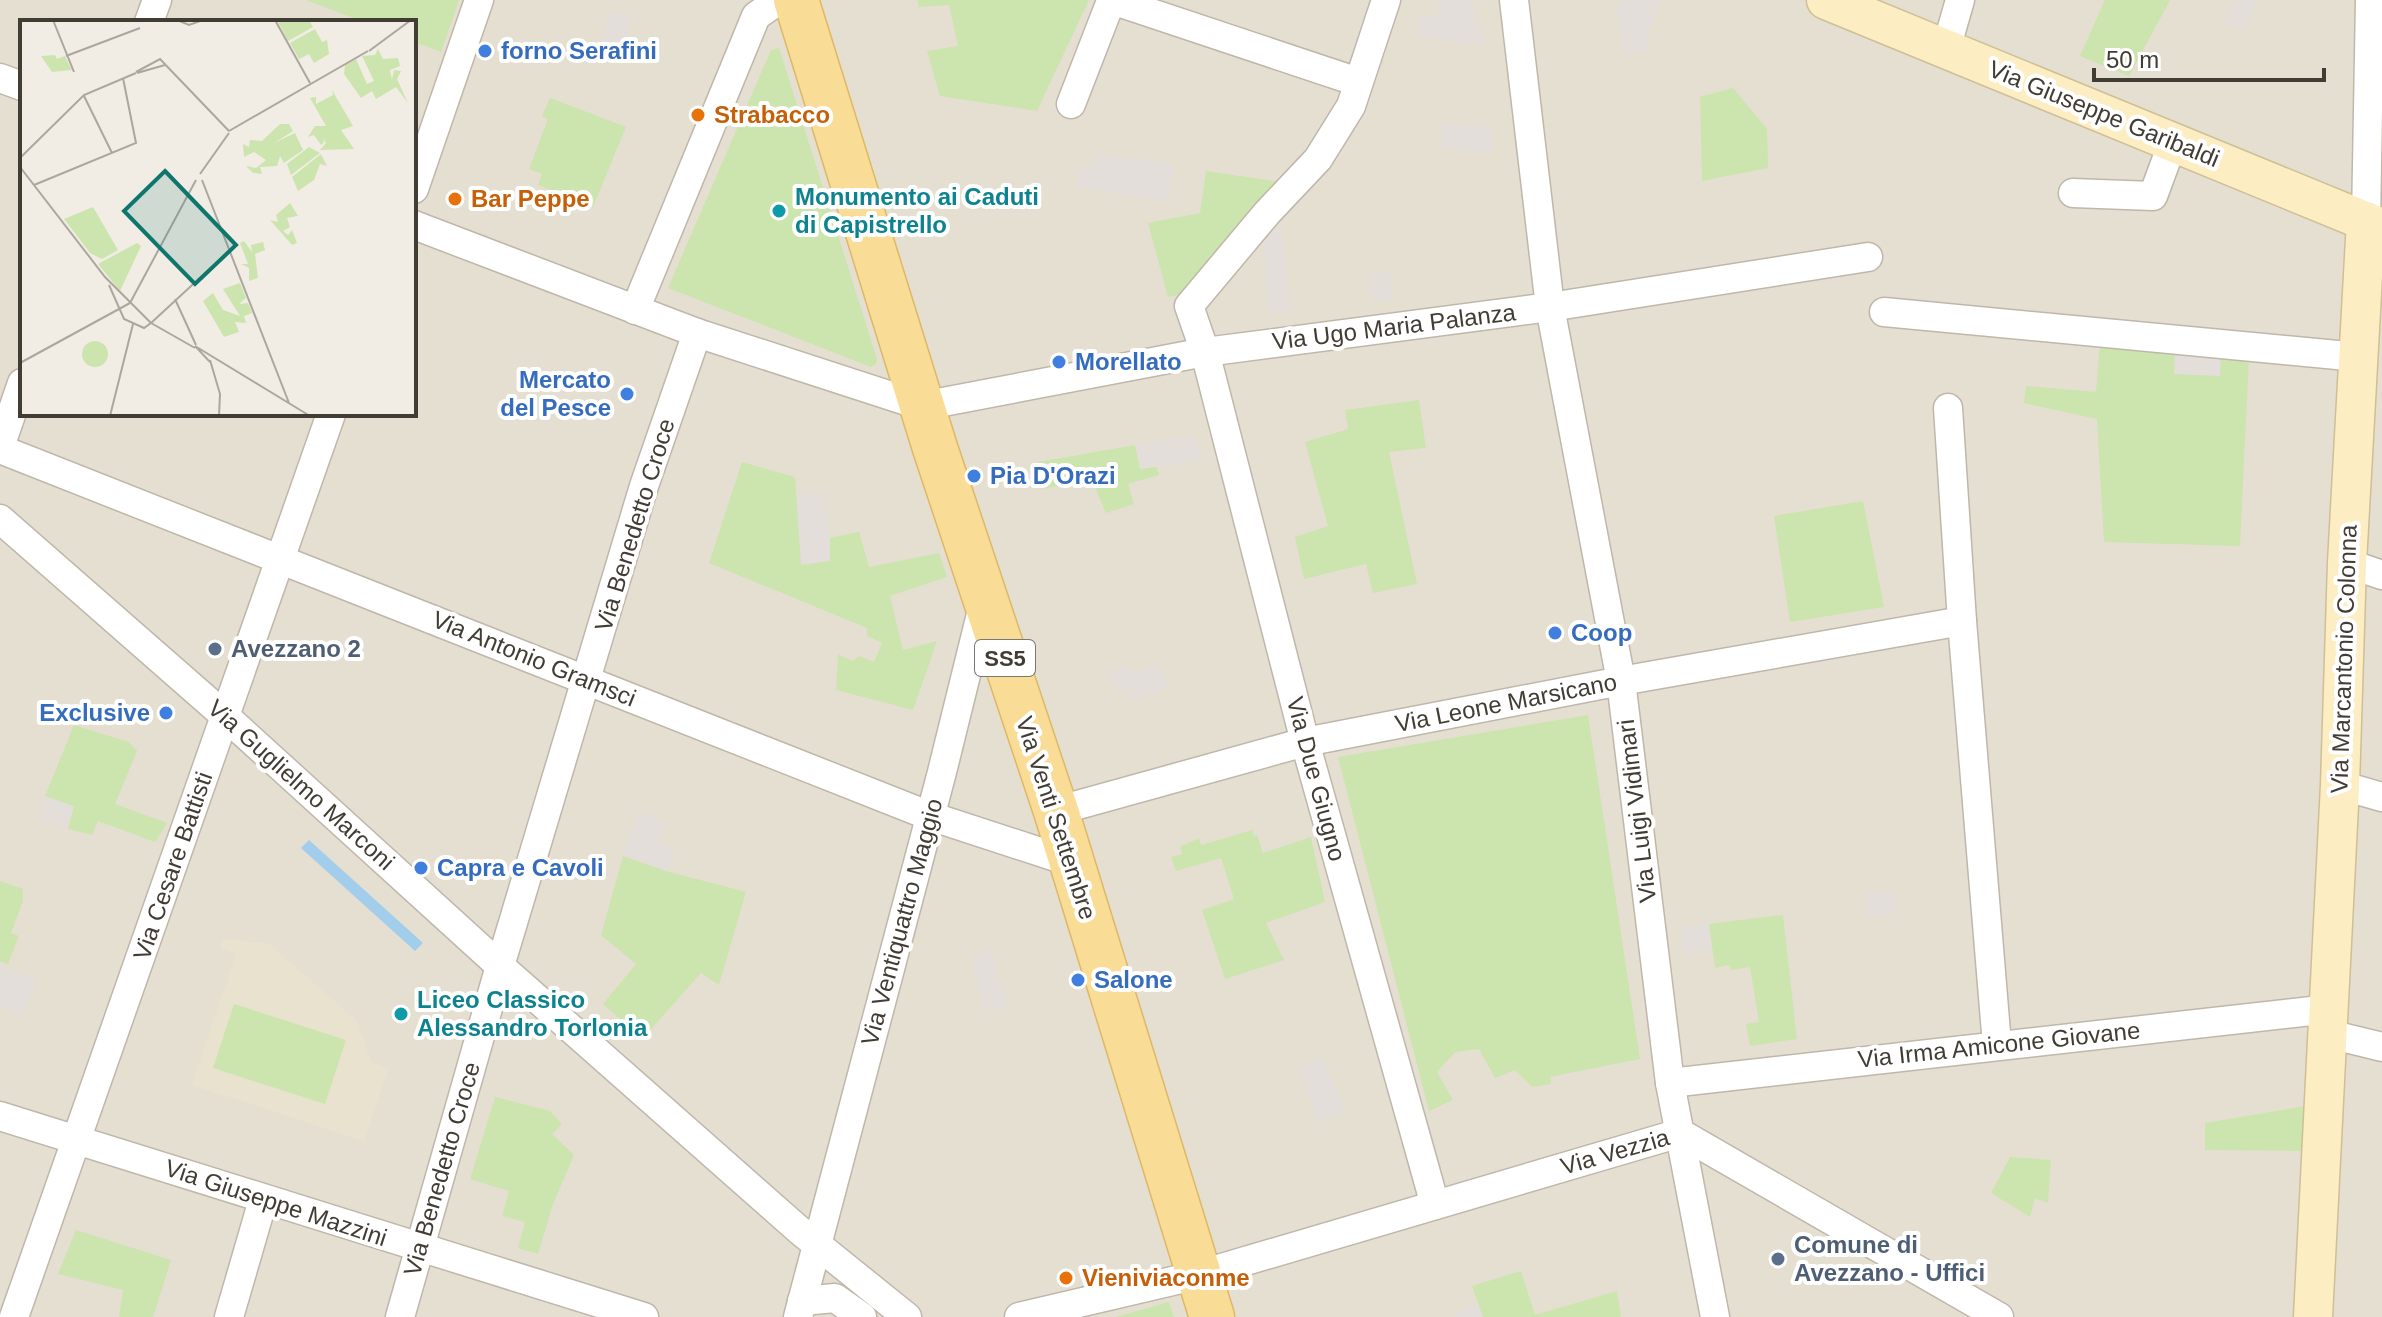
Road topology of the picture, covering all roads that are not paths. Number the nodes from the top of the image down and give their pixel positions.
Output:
1 (157, 0) edge
2 (479, 0) edge
3 (779, 0) edge
4 (796, 0) edge
5 (1111, 0) edge
6 (1386, 0) edge
7 (1514, 0) edge
8 (1826, 0) edge
9 (1960, 0) edge
10 (2370, 0) edge
11 (150, 20) edge
12 (1946, 49) junction
13 (0, 78) edge
14 (1358, 82) junction
15 (20, 85) edge
16 (1071, 104) dead end
17 (2173, 142) junction
18 (416, 183) edge
19 (2073, 193) dead end
20 (2374, 225) edge
21 (416, 226) edge
22 (1868, 257) dead end
23 (1550, 307) junction
24 (635, 310) junction
25 (1884, 312) dead end
26 (697, 333) junction
27 (1205, 352) junction
28 (2358, 357) junction
29 (20, 389) edge
30 (922, 406) junction
31 (1948, 408) dead end
32 (330, 416) edge
33 (0, 448) edge
34 (0, 519) edge
35 (282, 559) junction
36 (2364, 569) edge
37 (985, 598) junction
38 (1962, 621) junction
39 (587, 680) junction
40 (1621, 681) junction
41 (225, 716) junction
42 (1305, 742) junction
43 (2340, 785) junction
44 (2382, 797) edge
45 (1056, 811) junction
46 (930, 816) junction
47 (1071, 862) junction
48 (500, 966) junction
49 (2329, 1021) junction
50 (1997, 1045) junction
51 (2382, 1047) edge
52 (1670, 1083) junction
53 (0, 1116) edge
54 (1680, 1133) junction
55 (77, 1140) junction
56 (263, 1200) junction
57 (1435, 1205) junction
58 (815, 1245) junction
59 (419, 1249) junction
60 (1198, 1275) junction
61 (800, 1309) edge
62 (14, 1317) edge
63 (229, 1317) edge
64 (400, 1317) edge
65 (644, 1317) edge
66 (862, 1317) edge
67 (907, 1317) edge
68 (1019, 1317) edge
69 (1212, 1317) edge
70 (1715, 1317) edge
71 (1999, 1317) edge
72 (2313, 1317) edge

1 - 11 street
2 - 18 street
3 - 24 street
4 - 30 main road, Via Venti Settembre / SS5
5 - 14 street
5 - 16 street
6 - 14 street
7 - 23 street, Via Luigi Vidimari
8 - 12 street, Via Giuseppe Garibaldi
9 - 12 street
10 - 20 street, Via Marcantonio Colonna
12 - 17 street, Via Giuseppe Garibaldi
13 - 15 street
14 - 27 street, Via Due Giugno
17 - 19 street
17 - 20 street, Via Giuseppe Garibaldi
20 - 28 street, Via Marcantonio Colonna
21 - 24 street
22 - 23 street, Via Ugo Maria Palanza
23 - 27 street, Via Ugo Maria Palanza
23 - 40 street, Via Luigi Vidimari
24 - 26 street
25 - 28 street
26 - 30 street
26 - 39 street, Via Benedetto Croce
27 - 30 street, Via Ugo Maria Palanza
27 - 42 street, Via Due Giugno
28 - 36 street, Via Marcantonio Colonna
29 - 33 street
30 - 37 main road, Via Venti Settembre / SS5
31 - 38 street
32 - 35 street, Via Cesare Battisti
33 - 35 street, Via Antonio Gramsci
34 - 41 street, Via Guglielmo Marconi
35 - 39 street, Via Antonio Gramsci
35 - 41 street, Via Cesare Battisti
36 - 43 street, Via Marcantonio Colonna
37 - 45 main road, Via Venti Settembre / SS5
37 - 46 street, Via Ventiquattro Maggio
38 - 40 street, Via Leone Marsicano
38 - 50 street
39 - 46 street, Via Antonio Gramsci
39 - 48 street, Via Benedetto Croce
40 - 42 street, Via Leone Marsicano
40 - 52 street, Via Luigi Vidimari
41 - 48 street, Via Guglielmo Marconi
41 - 55 street, Via Cesare Battisti
42 - 45 street, Via Leone Marsicano
42 - 57 street, Via Due Giugno
43 - 44 street
43 - 49 street, Via Marcantonio Colonna
45 - 47 main road, Via Venti Settembre / SS5
46 - 47 street, Via Antonio Gramsci
46 - 58 street, Via Ventiquattro Maggio
47 - 60 main road, Via Venti Settembre / SS5
48 - 58 street, Via Guglielmo Marconi
48 - 59 street, Via Benedetto Croce
49 - 50 street, Via Irma Amicone Giovane
49 - 51 street
49 - 72 street, Via Marcantonio Colonna
50 - 52 street, Via Irma Amicone Giovane
52 - 54 street, Via Luigi Vidimari
53 - 55 street, Via Giuseppe Mazzini
54 - 57 street, Via Vezzia
54 - 70 street, Via Luigi Vidimari
54 - 71 street, Via Vezzia
55 - 56 street, Via Giuseppe Mazzini
55 - 62 street, Via Cesare Battisti
56 - 59 street, Via Giuseppe Mazzini
56 - 63 street
57 - 60 street, Via Vezzia
58 - 61 street, Via Ventiquattro Maggio
58 - 67 street, Via Guglielmo Marconi
59 - 64 street, Via Benedetto Croce
59 - 65 street, Via Giuseppe Mazzini
60 - 68 street, Via Vezzia
60 - 69 main road, Via Venti Settembre / SS5
61 - 66 street

